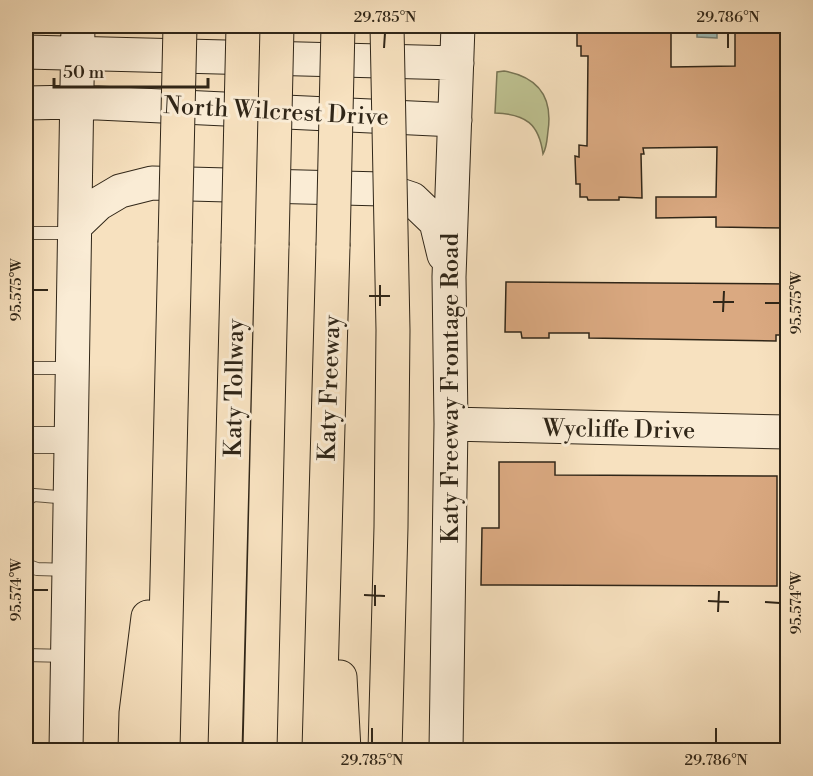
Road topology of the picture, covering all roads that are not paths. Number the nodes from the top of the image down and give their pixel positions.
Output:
1 (180, 26) edge
2 (243, 26) edge
3 (277, 26) edge
4 (338, 26) edge
5 (387, 26) edge
6 (458, 26) edge
7 (78, 39) edge
8 (26, 52) edge
9 (457, 63) junction
10 (77, 102) junction
11 (26, 103) edge
12 (454, 120) junction
13 (75, 230) junction
14 (26, 233) edge
15 (449, 277) junction
16 (26, 368) edge
17 (72, 368) junction
18 (171, 418) junction
19 (451, 424) junction
20 (788, 432) edge
21 (26, 440) edge
22 (72, 440) junction
23 (327, 458) junction
24 (70, 498) junction
25 (26, 500) edge
26 (26, 565) edge
27 (69, 570) junction
28 (26, 655) edge
29 (68, 656) junction
30 (66, 750) edge
31 (135, 750) edge
32 (164, 750) edge
33 (225, 750) edge
34 (260, 750) edge
35 (319, 750) edge
36 (344, 750) edge
37 (385, 750) edge
38 (446, 750) edge

1 - 18 highway, bridge
2 - 33 highway, Katy Tollway, bridge
3 - 34 highway, Katy Tollway, bridge
4 - 23 highway, Katy Freeway, bridge
5 - 37 highway, bridge
6 - 9 main road, Katy Freeway Frontage Road
7 - 8 main road, North Wilcrest Drive
7 - 9 main road, North Wilcrest Drive
7 - 10 main road
9 - 12 main road, Katy Freeway Frontage Road
10 - 11 main road, North Wilcrest Drive
10 - 12 main road, North Wilcrest Drive
10 - 13 main road
12 - 15 main road, Katy Freeway Frontage Road
13 - 14 lane
13 - 15 main road
13 - 17 main road
15 - 19 main road, Katy Freeway Frontage Road
16 - 17 lane
17 - 22 main road
18 - 31 highway
18 - 32 highway
19 - 20 main road, Wycliffe Drive
19 - 38 main road, Katy Freeway Frontage Road
21 - 22 street
22 - 24 main road
23 - 35 highway, Katy Freeway
23 - 36 highway
24 - 25 lane
24 - 27 main road
26 - 27 lane
27 - 29 main road
28 - 29 lane
29 - 30 main road

